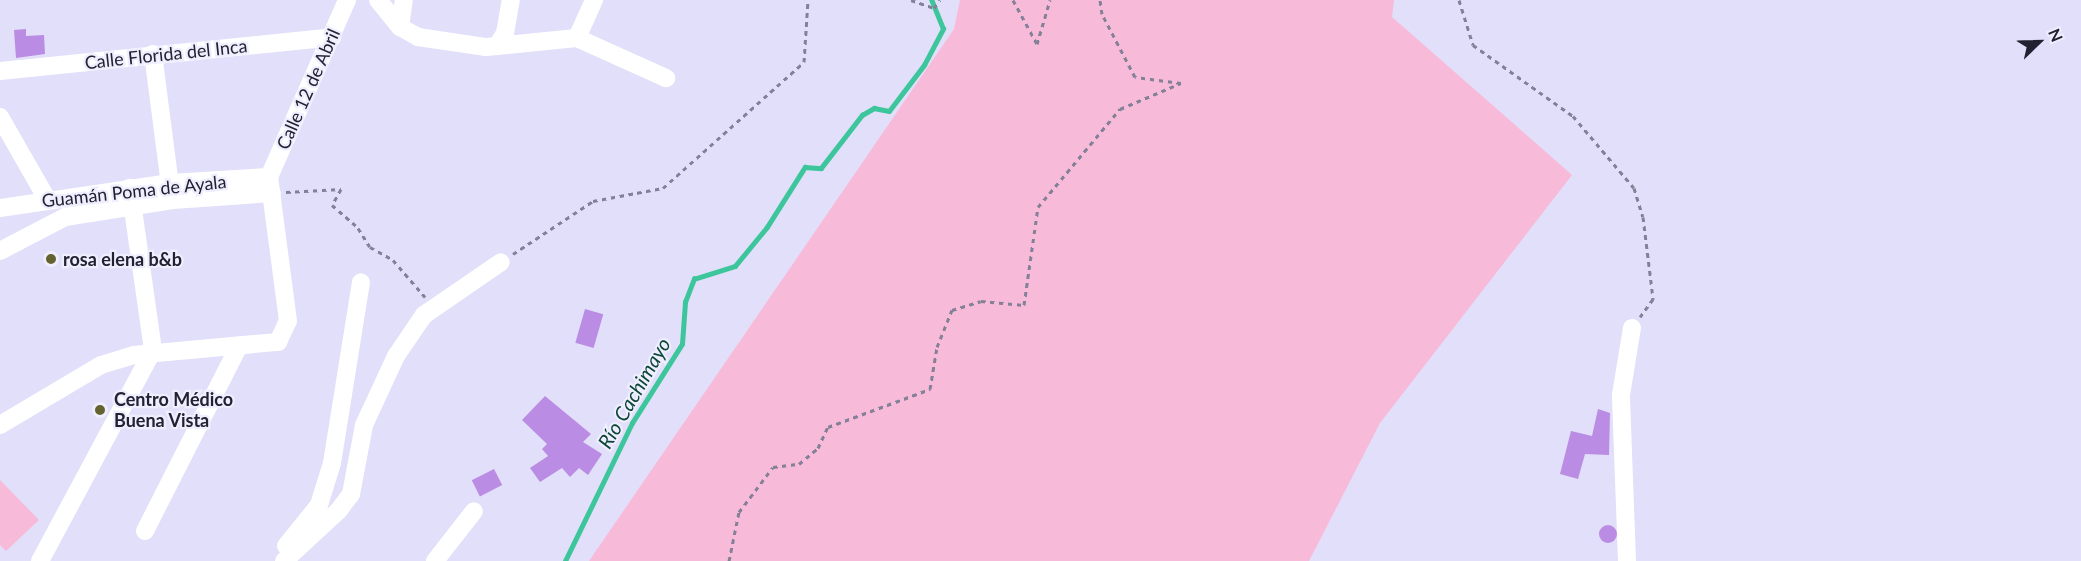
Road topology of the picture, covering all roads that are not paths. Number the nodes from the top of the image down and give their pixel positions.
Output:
1 (347, 0) edge
2 (378, 0) edge
3 (404, 0) edge
4 (511, 0) edge
5 (594, 0) edge
6 (400, 27) junction
7 (332, 37) junction
8 (577, 38) junction
9 (497, 46) junction
10 (153, 54) junction
11 (0, 71) edge
12 (666, 78) dead end
13 (0, 117) edge
14 (271, 185) junction
15 (171, 191) junction
16 (131, 196) junction
17 (47, 199) junction
18 (0, 208) edge
19 (0, 251) edge
20 (501, 262) road end
21 (361, 282) dead end
22 (1632, 328) road end
23 (239, 346) junction
24 (153, 350) junction
25 (0, 425) edge
26 (474, 511) dead end
27 (145, 531) dead end
28 (40, 561) edge
29 (272, 561) edge
30 (284, 561) edge
31 (435, 561) edge
32 (1627, 561) edge

1 - 7 street, Calle 12 de Abril
2 - 6 street
3 - 6 street
4 - 9 street
5 - 8 street
6 - 9 street
7 - 10 street, Calle Florida del Inca
7 - 14 street, Calle 12 de Abril
8 - 9 street
8 - 12 street
10 - 11 street, Calle Florida del Inca
10 - 15 street
13 - 17 street
14 - 15 street, Guamán Poma de Ayala
14 - 23 street
15 - 16 street, Guamán Poma de Ayala
16 - 17 street, Guamán Poma de Ayala
16 - 19 street
16 - 24 street
17 - 18 street, Guamán Poma de Ayala
20 - 30 street
21 - 29 street
22 - 32 street
23 - 24 street
23 - 27 street
24 - 25 street
24 - 28 street
26 - 31 street

